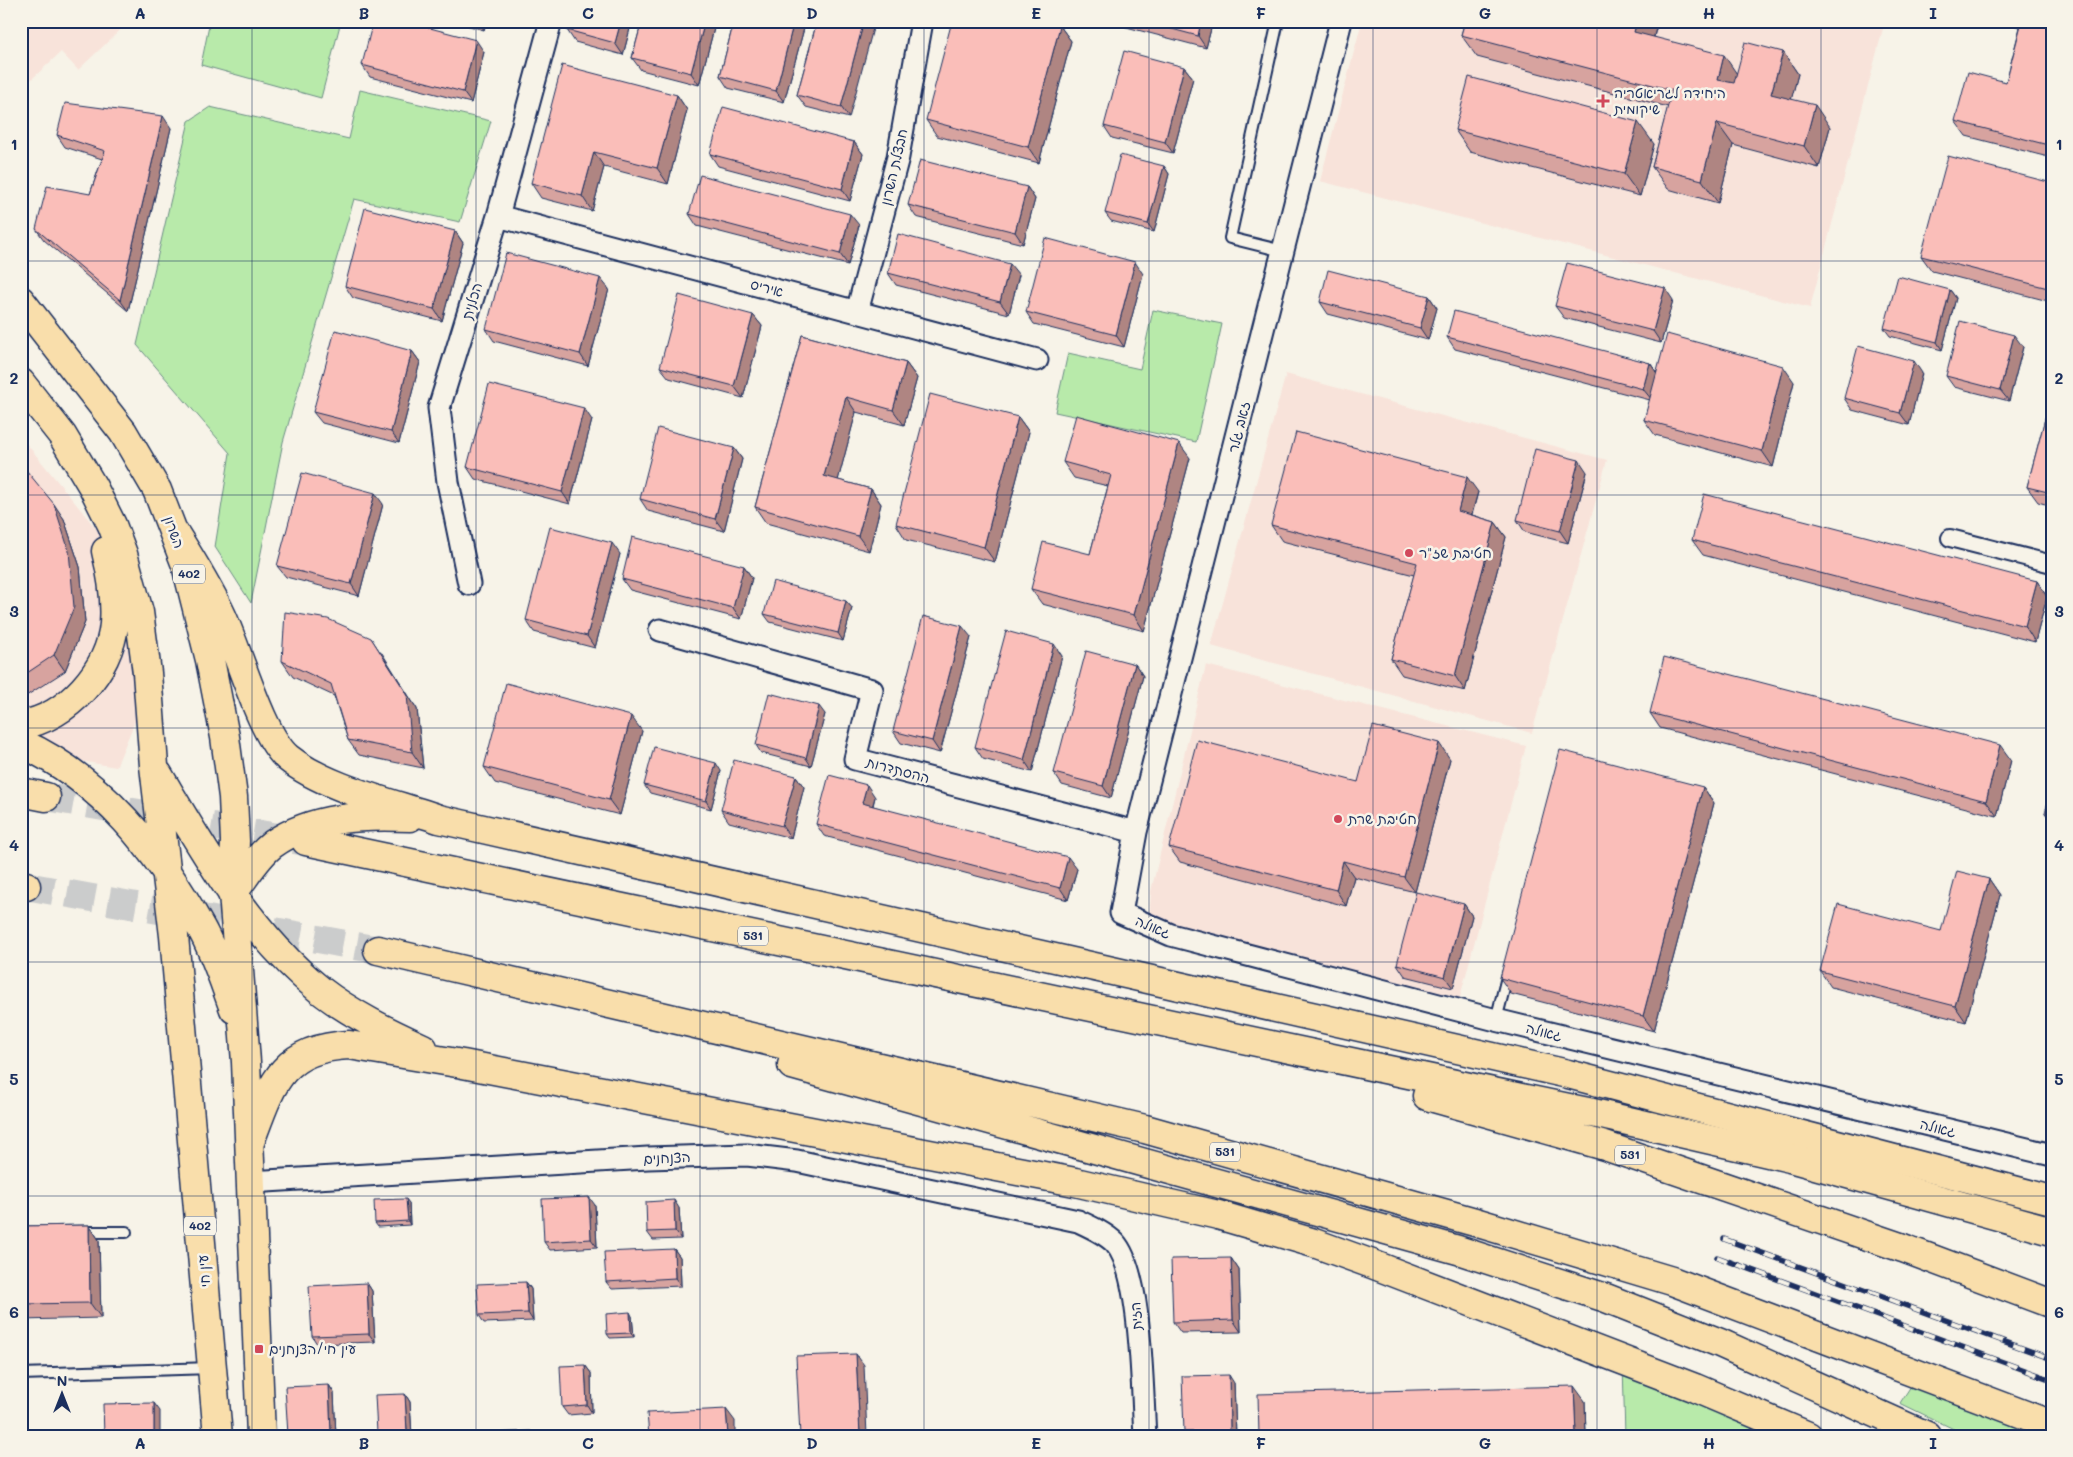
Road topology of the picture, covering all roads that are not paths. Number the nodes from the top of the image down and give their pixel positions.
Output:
1 (551, 21) edge
2 (922, 21) edge
3 (1278, 21) edge
4 (1342, 21) edge
5 (498, 216) junction
6 (1283, 251) junction
7 (21, 301) edge
8 (857, 312) junction
9 (1037, 360) dead end
10 (21, 383) edge
11 (75, 454) junction
12 (174, 532) junction
13 (1950, 538) dead end
14 (2052, 564) edge
15 (469, 584) dead end
16 (660, 630) dead end
17 (21, 725) edge
18 (21, 743) edge
19 (154, 766) junction
20 (439, 819) junction
21 (1136, 832) junction
22 (306, 842) tunnel mouth
23 (166, 871) junction
24 (233, 893) junction
25 (201, 928) junction
26 (1510, 964) edge
27 (178, 979) junction
28 (1496, 1020) junction
29 (1200, 1031) junction
30 (244, 1033) junction
31 (463, 1064) junction
32 (250, 1142) junction
33 (2052, 1155) edge
34 (250, 1182) junction
35 (2052, 1200) edge
36 (1078, 1221) joint
37 (2052, 1231) edge
38 (71, 1232) edge
39 (126, 1232) dead end
40 (2052, 1304) edge
41 (212, 1368) junction
42 (21, 1374) edge
43 (2052, 1425) edge
44 (218, 1436) edge
45 (262, 1436) edge
46 (1145, 1436) edge
47 (1808, 1436) edge
48 (1927, 1436) edge

1 - 5 street, הכלנית
2 - 8 street, חבצלת השרון
3 - 6 lane
4 - 6 street, זאב גלר
5 - 8 street, איריס
5 - 15 street, הכלנית
6 - 21 street, זאב גלר
7 - 12 main road, השרון / 402
8 - 9 street, איריס
10 - 11 main road, 402
11 - 17 main road
11 - 19 main road, 402
12 - 20 main road
12 - 24 main road, השרון / 402
13 - 14 street
16 - 21 street, ההסתדרות
18 - 23 main road
19 - 23 main road, 402
19 - 24 main road
20 - 24 main road
20 - 35 main road
21 - 28 street, גאולה
22 - 29 main road, 531
23 - 25 main road
23 - 27 main road, 402
24 - 25 main road
24 - 30 main road, 402
24 - 31 main road
25 - 27 main road
25 - 30 main road
26 - 28 lane
27 - 41 main road, עין חי / 402
28 - 33 street, גאולה
29 - 37 main road
29 - 40 main road, 531
30 - 32 main road, 402
31 - 32 main road
31 - 47 main road
32 - 34 main road, 402
34 - 36 street, הצנחנים
34 - 45 main road, 402
36 - 46 street, הזית
38 - 39 lane
41 - 42 lane
41 - 44 main road, עין חי / 402
43 - 48 main road, 531

